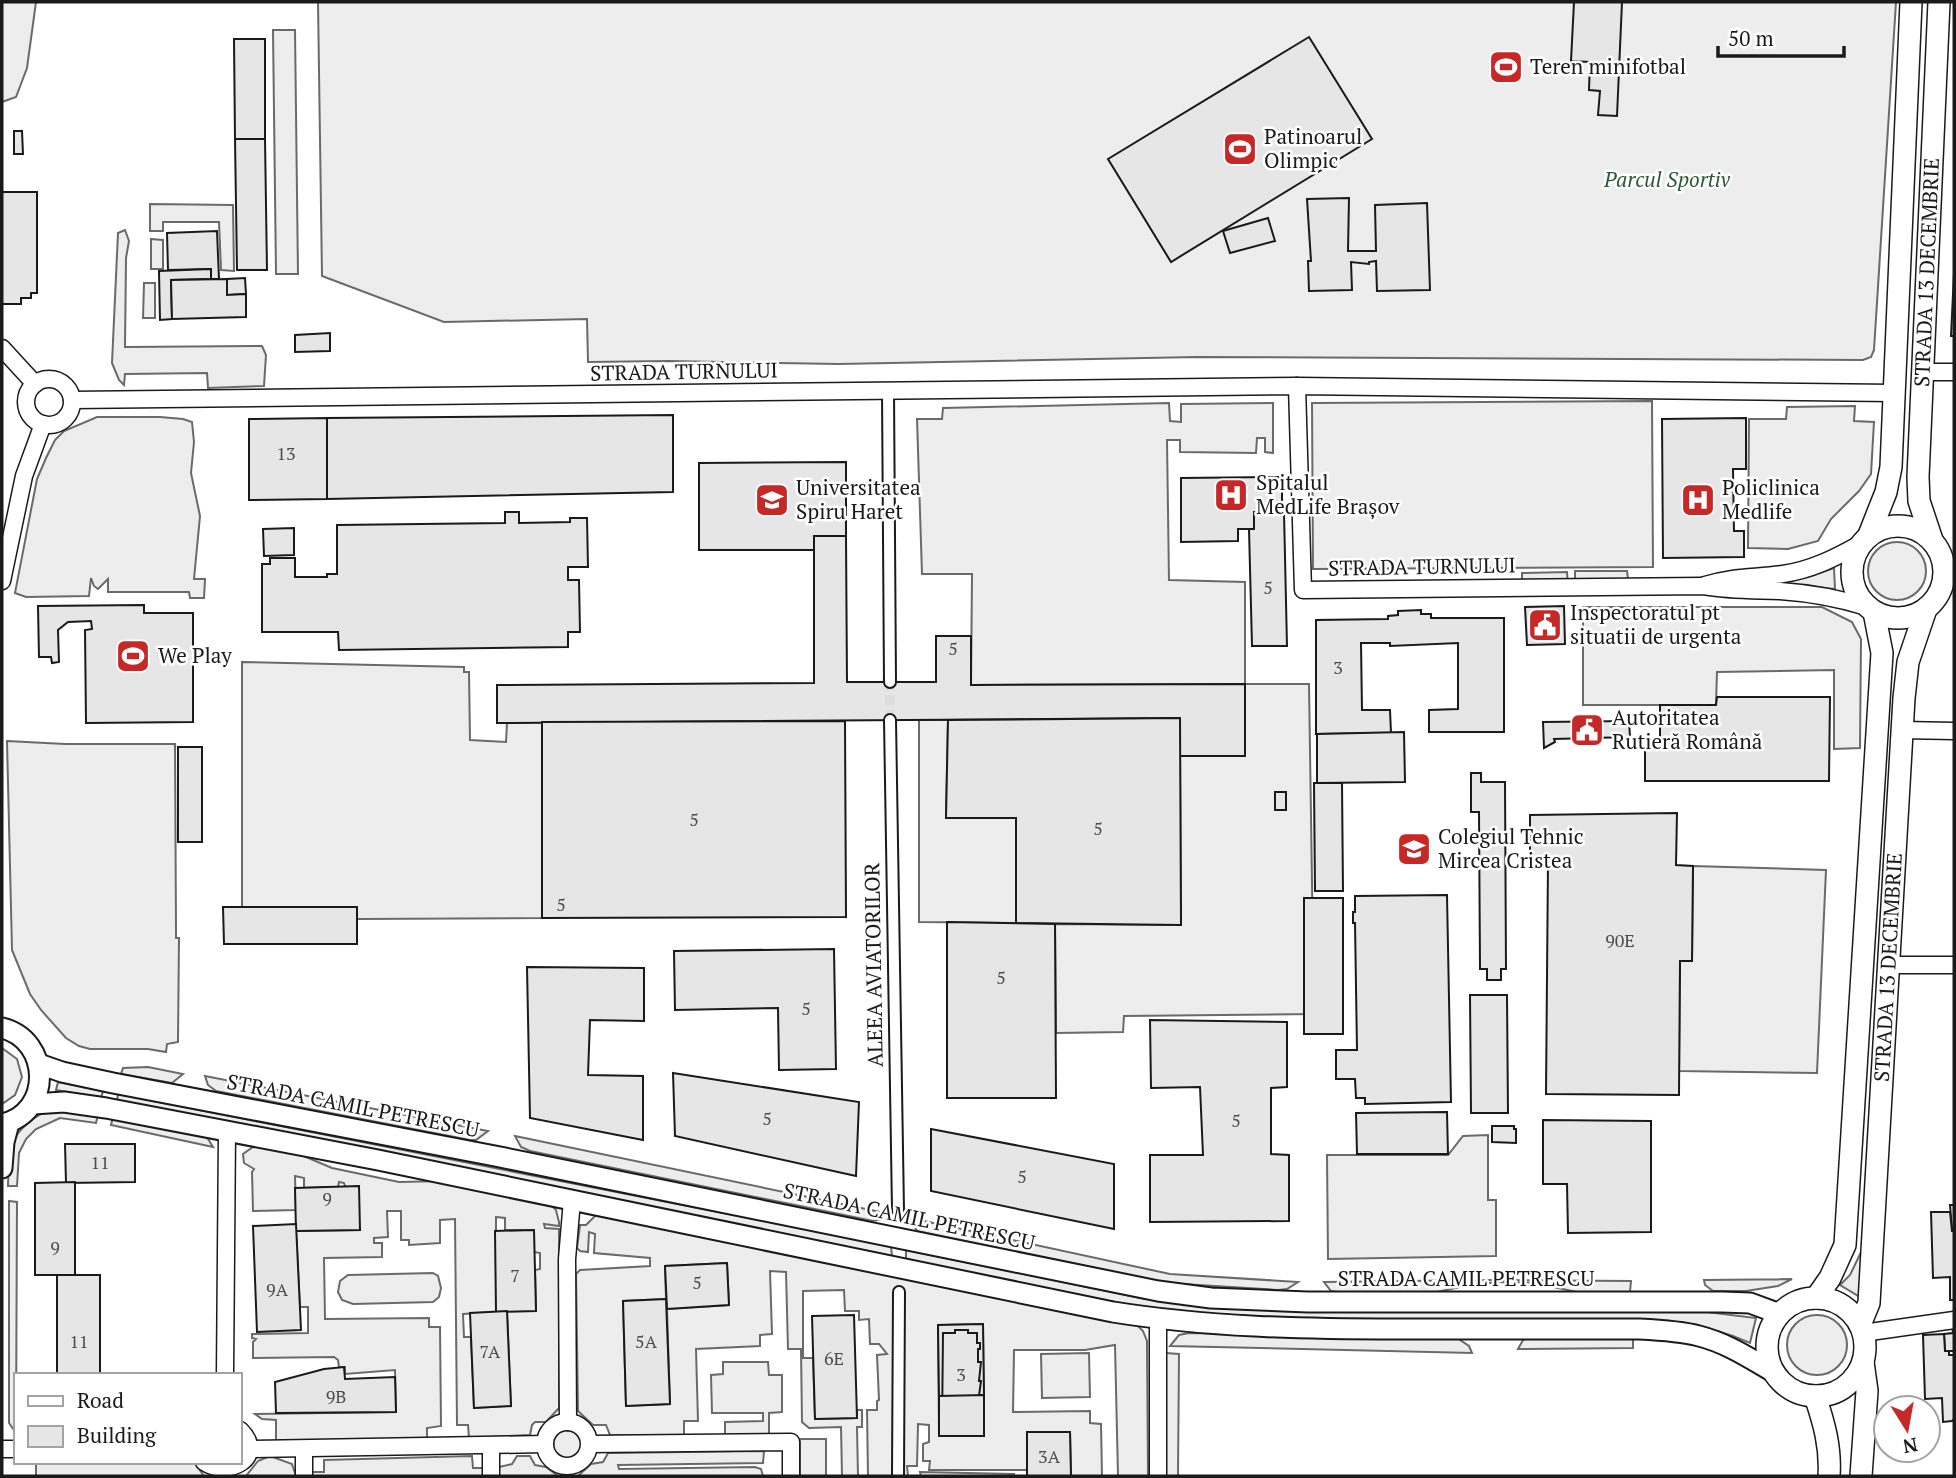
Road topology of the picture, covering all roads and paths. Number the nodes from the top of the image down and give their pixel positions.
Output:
1 (1911, 2) edge
2 (1939, 2) edge
3 (2, 348) edge
4 (1924, 372) junction
5 (1954, 372) edge
6 (35, 384) junction
7 (1297, 386) junction
8 (888, 391) junction
9 (1894, 393) junction
10 (72, 400) junction
11 (43, 424) junction
12 (1864, 540) junction
13 (1942, 548) edge
14 (2, 581) edge
15 (1703, 586) junction
16 (1954, 590) edge
17 (1930, 605) junction
18 (1870, 610) junction
19 (890, 682) tunnel mouth
20 (890, 720) tunnel mouth
21 (1902, 730) junction
22 (1954, 730) edge
23 (1888, 965) junction
24 (1954, 965) edge
25 (2, 1028) edge
26 (39, 1063) junction
27 (33, 1104) junction
28 (6, 1124) edge
29 (226, 1131) junction
30 (2, 1168) edge
31 (572, 1200) junction
32 (898, 1210) dead end
33 (899, 1292) dead end
34 (1816, 1298) junction
35 (1780, 1314) junction
36 (1158, 1319) junction
37 (1954, 1320) edge
38 (1862, 1329) junction
39 (1863, 1362) junction
40 (225, 1373) edge
41 (1774, 1373) junction
42 (1815, 1396) junction
43 (568, 1422) junction
44 (242, 1433) edge
45 (545, 1444) junction
46 (590, 1444) junction
47 (491, 1446) junction
48 (250, 1449) junction
49 (304, 1449) junction
50 (206, 1464) edge
51 (568, 1471) edge
52 (225, 1476) edge
53 (304, 1476) edge
54 (491, 1476) edge
55 (791, 1476) edge
56 (898, 1476) edge
57 (1158, 1476) edge
58 (1829, 1476) edge
59 (1861, 1476) edge

1 - 9 main road, STRADA 13 DECEMBRIE
2 - 4 main road, STRADA 13 DECEMBRIE
3 - 6 street
4 - 5 street
4 - 13 main road, STRADA 13 DECEMBRIE
6 - 10 street
6 - 11 street
7 - 8 street, STRADA TURNULUI
7 - 9 street, STRADA TURNULUI
7 - 15 street, STRADA TURNULUI
8 - 10 street, STRADA TURNULUI
8 - 19 street
9 - 12 main road, STRADA 13 DECEMBRIE
10 - 11 street
11 - 14 street
12 - 13 main road
12 - 15 street, STRADA TURNULUI
12 - 18 main road, STRADA 13 DECEMBRIE
13 - 17 main road, STRADA 13 DECEMBRIE
15 - 18 street, STRADA TURNULUI
16 - 17 main road
17 - 18 main road
17 - 21 main road, STRADA 13 DECEMBRIE
18 - 34 main road, STRADA 13 DECEMBRIE
20 - 32 street, ALEEA AVIATORILOR
21 - 22 street
21 - 23 main road, STRADA 13 DECEMBRIE
23 - 24 street
23 - 38 main road, STRADA 13 DECEMBRIE
25 - 26 street
26 - 27 street
26 - 35 street, STRADA CAMIL PETRESCU
27 - 28 street
27 - 29 street
28 - 30 street
29 - 31 street
29 - 40 street
31 - 36 street
31 - 43 street
33 - 56 street
34 - 35 main road
34 - 38 main road
35 - 41 main road
36 - 41 street
36 - 57 street
37 - 38 street
38 - 39 main road, STRADA 13 DECEMBRIE
39 - 42 main road
39 - 59 main road, STRADA 13 DECEMBRIE
41 - 42 main road
42 - 58 main road
43 - 45 street
43 - 46 street
44 - 48 street
45 - 47 street
45 - 51 street
46 - 51 street
46 - 55 street
47 - 49 street
47 - 54 street
48 - 49 street
48 - 52 street
49 - 53 street
50 - 52 street

